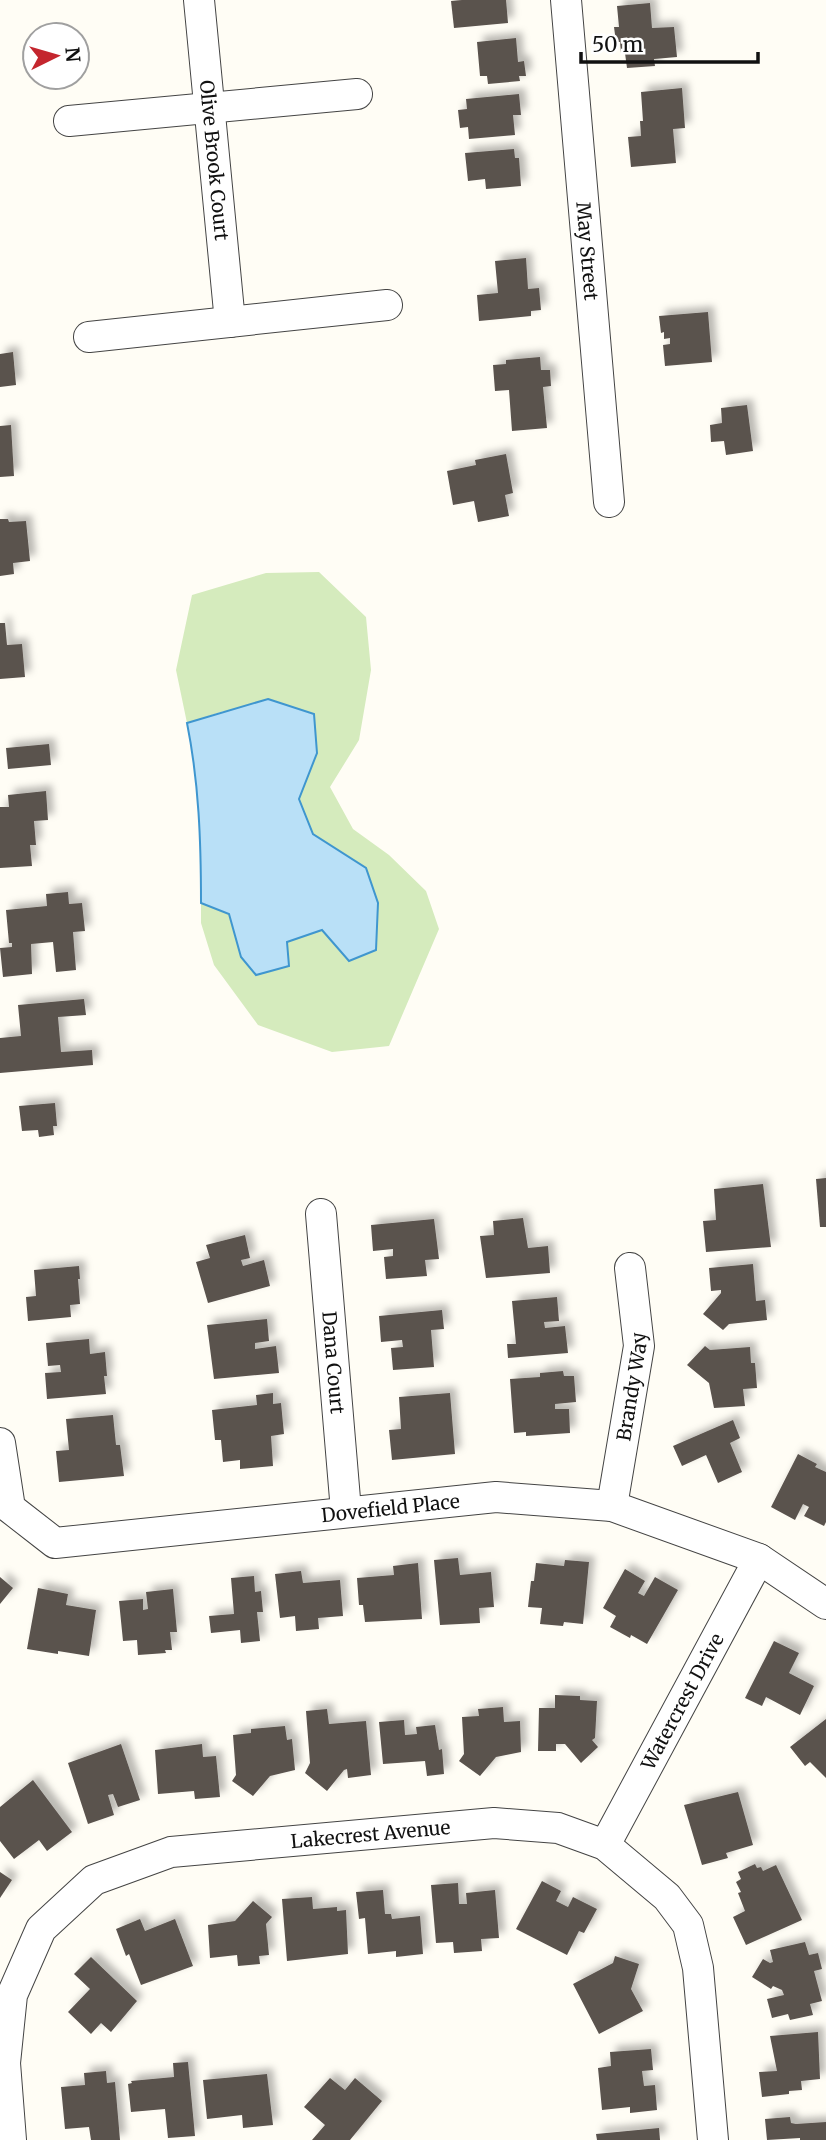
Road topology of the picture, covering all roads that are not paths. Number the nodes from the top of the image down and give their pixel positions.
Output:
1 (199, 0) edge
2 (566, 0) edge
3 (357, 94) dead end
4 (209, 108) junction
5 (69, 121) dead end
6 (387, 305) dead end
7 (230, 322) junction
8 (89, 337) dead end
9 (609, 502) dead end
10 (321, 1214) dead end
11 (630, 1268) dead end
12 (0, 1443) edge
13 (612, 1506) junction
14 (346, 1511) junction
15 (759, 1559) junction
16 (826, 1604) edge
17 (605, 1845) junction
18 (11, 2140) edge
19 (713, 2140) edge

1 - 4 street, Olive Brook Court
2 - 9 street, May Street
3 - 4 street
4 - 5 street
4 - 7 street, Olive Brook Court
6 - 7 street
7 - 8 street
10 - 14 street, Dana Court
11 - 13 street, Brandy Way
12 - 14 street, Dovefield Place
13 - 14 street, Dovefield Place
13 - 15 street, Dovefield Place
15 - 16 street, Dovefield Place
15 - 17 street, Watercrest Drive
17 - 18 street, Lakecrest Avenue
17 - 19 street, Lakecrest Avenue

